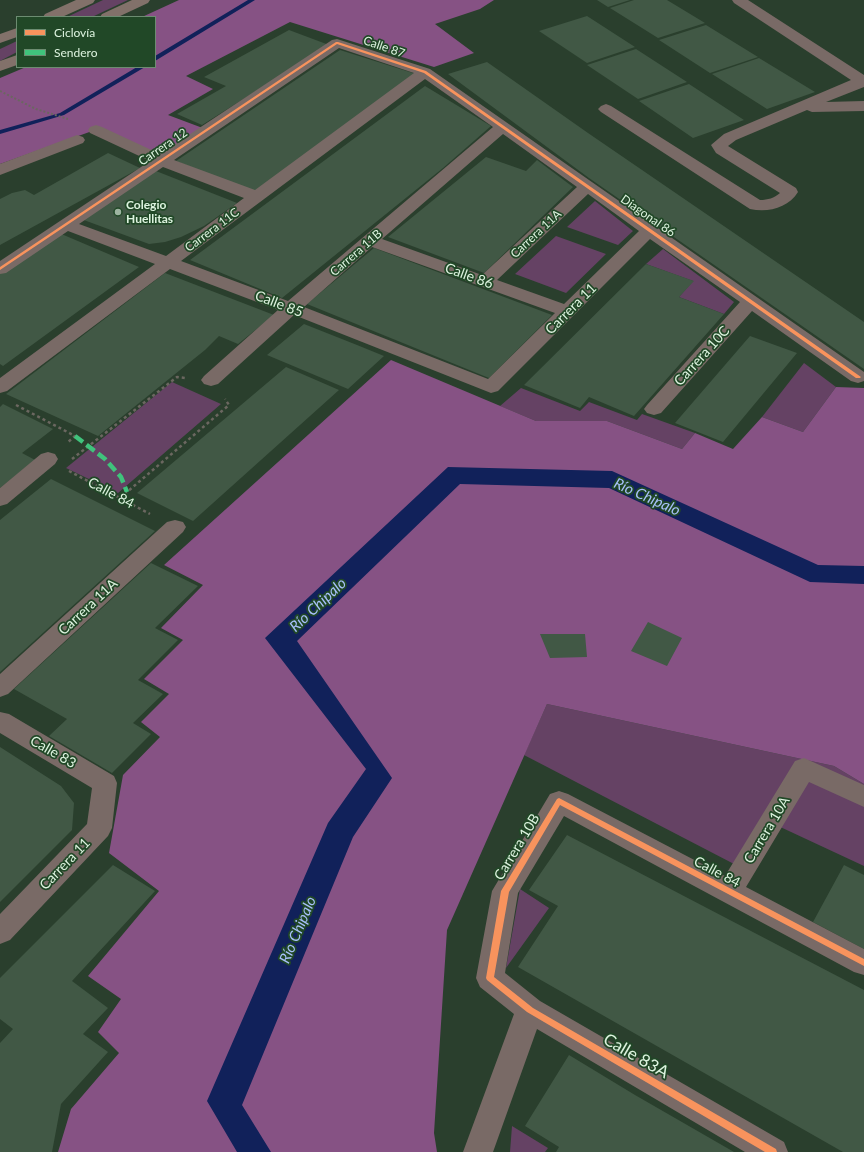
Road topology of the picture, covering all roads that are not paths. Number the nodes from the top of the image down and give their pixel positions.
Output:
1 (88, 0) edge
2 (143, 0) edge
3 (739, 0) edge
4 (52, 16) edge
5 (109, 16) edge
6 (16, 32) edge
7 (0, 39) edge
8 (337, 43) joint
9 (16, 59) edge
10 (0, 67) edge
11 (425, 72) junction
12 (863, 81) edge
13 (864, 106) edge
14 (796, 108) junction
15 (606, 109) dead end
16 (502, 127) junction
17 (96, 130) dead end
18 (77, 140) dead end
19 (162, 161) junction
20 (0, 170) edge
21 (587, 186) junction
22 (257, 197) junction
23 (66, 225) junction
24 (649, 230) junction
25 (371, 241) junction
26 (168, 263) junction
27 (0, 269) edge
28 (485, 282) junction
29 (750, 302) junction
30 (291, 308) junction
31 (568, 312) junction
32 (858, 377) dead end
33 (211, 380) road end
34 (0, 387) edge
35 (491, 387) joint
36 (654, 409) dead end
37 (55, 463) road end
38 (0, 499) edge
39 (175, 526) road end
40 (0, 688) edge
41 (0, 721) edge
42 (106, 783) joint
43 (864, 797) edge
44 (559, 801) joint
45 (729, 892) junction
46 (0, 932) edge
47 (864, 963) edge
48 (490, 978) joint
49 (530, 1010) junction
50 (478, 1152) edge
51 (773, 1152) edge

1 - 4 main road
2 - 5 main road
3 - 12 street
6 - 7 main road
8 - 11 street, Calle 87
8 - 19 street, Carrera 12
9 - 10 main road
11 - 16 street, Diagonal 86
11 - 22 street, Carrera 11C
12 - 14 street
13 - 14 street
14 - 15 street
16 - 21 street, Diagonal 86
16 - 25 street, Carrera 11B
17 - 19 street
18 - 20 street
19 - 22 street
19 - 23 street, Carrera 12
21 - 24 street, Diagonal 86
21 - 28 street, Carrera 11A
22 - 26 street, Carrera 11C
23 - 26 street, Calle 85
23 - 27 street, Carrera 12
24 - 29 street, Diagonal 86
24 - 31 street, Carrera 11
25 - 28 street, Calle 86
25 - 30 street, Carrera 11B
26 - 30 street, Calle 85
26 - 34 street, Carrera 11C
28 - 31 street, Calle 86
29 - 32 street, Diagonal 86
29 - 36 street, Carrera 10C
30 - 33 street, Carrera 11B
30 - 35 street, Calle 85
31 - 35 street, Carrera 11
37 - 38 street
39 - 40 street, Carrera 11A
41 - 42 street, Calle 83
42 - 46 street, Carrera 11
43 - 45 street, Carrera 10A
44 - 45 street, Calle 84
44 - 48 street, Carrera 10B
45 - 47 street, Calle 84
48 - 49 street, Calle 83A
49 - 50 street
49 - 51 street, Calle 83A

